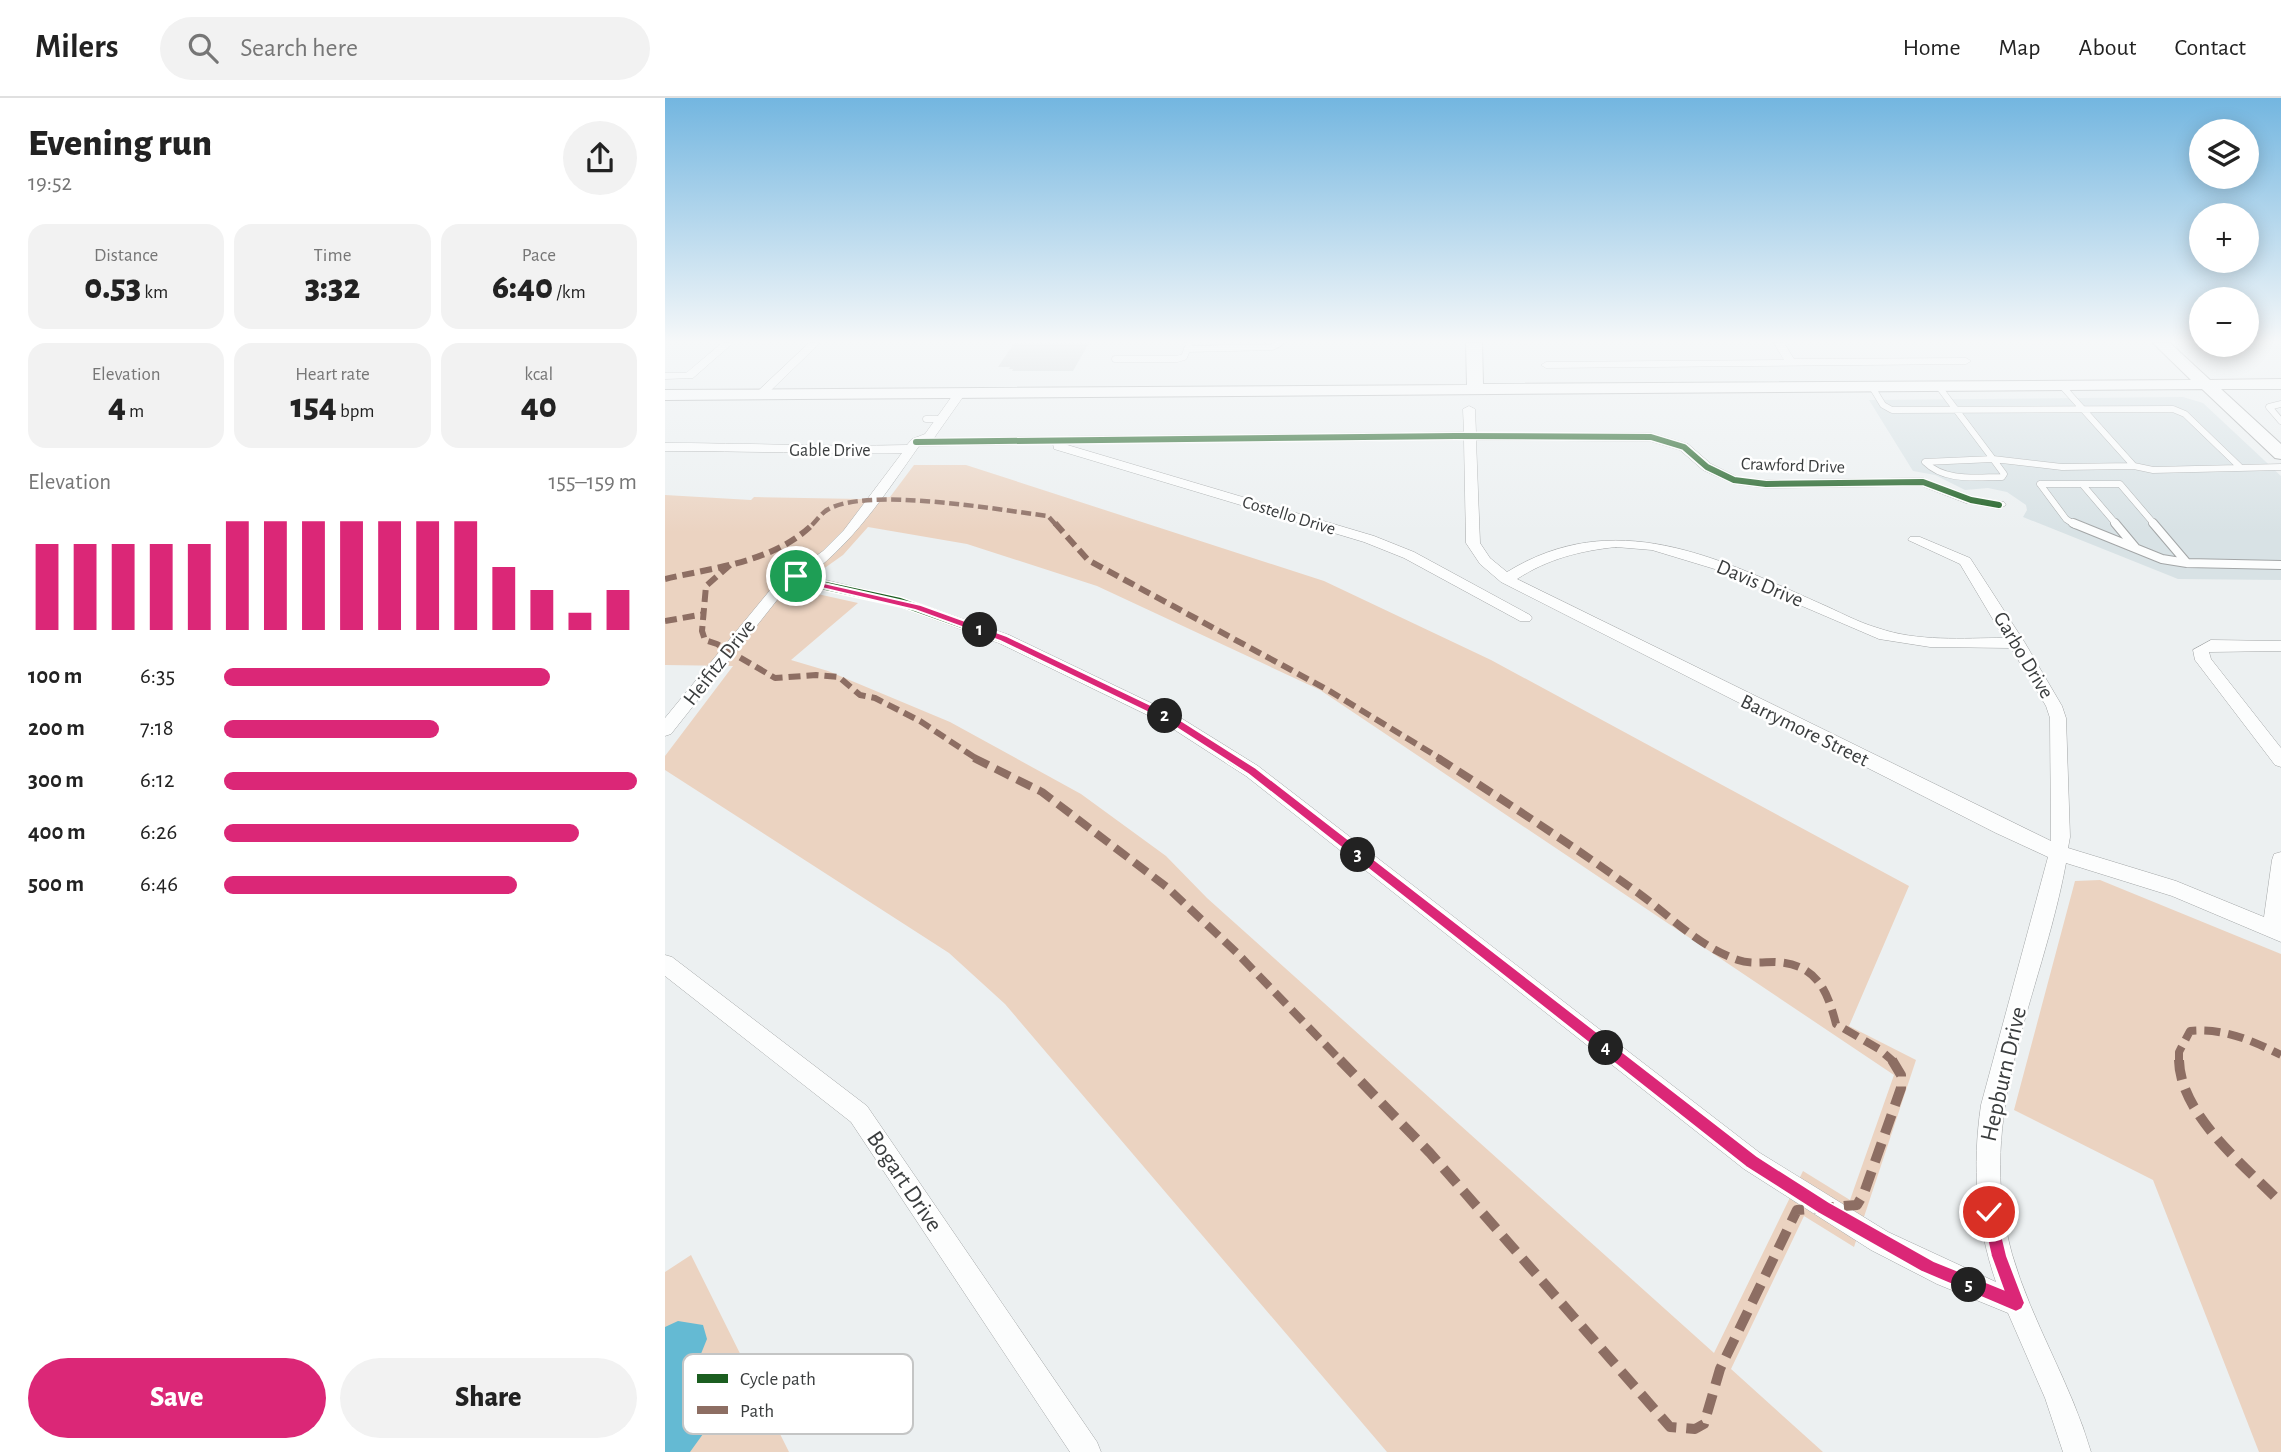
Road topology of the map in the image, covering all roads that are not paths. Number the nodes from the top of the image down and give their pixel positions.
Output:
1 (939, 406) edge
2 (947, 406) edge
3 (1885, 406) edge
4 (1953, 406) edge
5 (2080, 406) edge
6 (2229, 406) edge
7 (2274, 406) edge
8 (1469, 409) dead end
9 (2083, 409) junction
10 (1956, 410) junction
11 (926, 419) junction
12 (941, 419) junction
13 (2281, 421) edge
14 (1469, 436) junction
15 (1041, 441) junction
16 (913, 446) junction
17 (665, 447) edge
18 (2281, 454) edge
19 (1993, 459) junction
20 (2134, 467) junction
21 (2239, 467) junction
22 (2281, 467) edge
23 (2082, 484) junction
24 (1999, 506) dead end
25 (1915, 540) dead end
26 (2137, 550) junction
27 (2187, 564) junction
28 (2281, 565) edge
29 (796, 576) junction
30 (1506, 579) junction
31 (1525, 618) dead end
32 (2017, 643) junction
33 (2281, 646) edge
34 (665, 730) edge
35 (2281, 760) edge
36 (2058, 853) junction
37 (2281, 860) edge
38 (2276, 931) edge
39 (665, 964) edge
40 (2016, 1303) junction
41 (1087, 1452) edge
42 (2077, 1452) edge

1 - 11 street, Heifitz Drive
2 - 12 street, Heifitz Drive
3 - 10 lane
4 - 10 lane
5 - 9 lane
6 - 18 main road
7 - 13 lane
8 - 14 street, Barrymore Street
9 - 10 lane
9 - 20 lane
9 - 21 lane
10 - 19 lane
11 - 12 lane
11 - 16 street, Heifitz Drive
12 - 16 street, Heifitz Drive
14 - 15 street, Crawford Drive
14 - 24 street, Crawford Drive
14 - 30 street, Barrymore Street
15 - 16 street, Gable Drive
15 - 31 street, Costello Drive
16 - 17 street, Gable Drive
16 - 29 street, Heifitz Drive
19 - 19 lane
19 - 20 lane
20 - 21 lane
21 - 22 lane
23 - 26 lane
23 - 26 lane
23 - 27 lane
25 - 32 street, Garbo Drive
26 - 27 lane
27 - 28 lane
29 - 34 street, Heifitz Drive
29 - 40 street
30 - 32 street, Davis Drive
30 - 36 street, Barrymore Street
32 - 36 street, Garbo Drive
33 - 35 street
36 - 38 street, Barrymore Street
36 - 40 street, Hepburn Drive
37 - 38 street
39 - 41 street, Bogart Drive
40 - 42 street, Hepburn Drive

